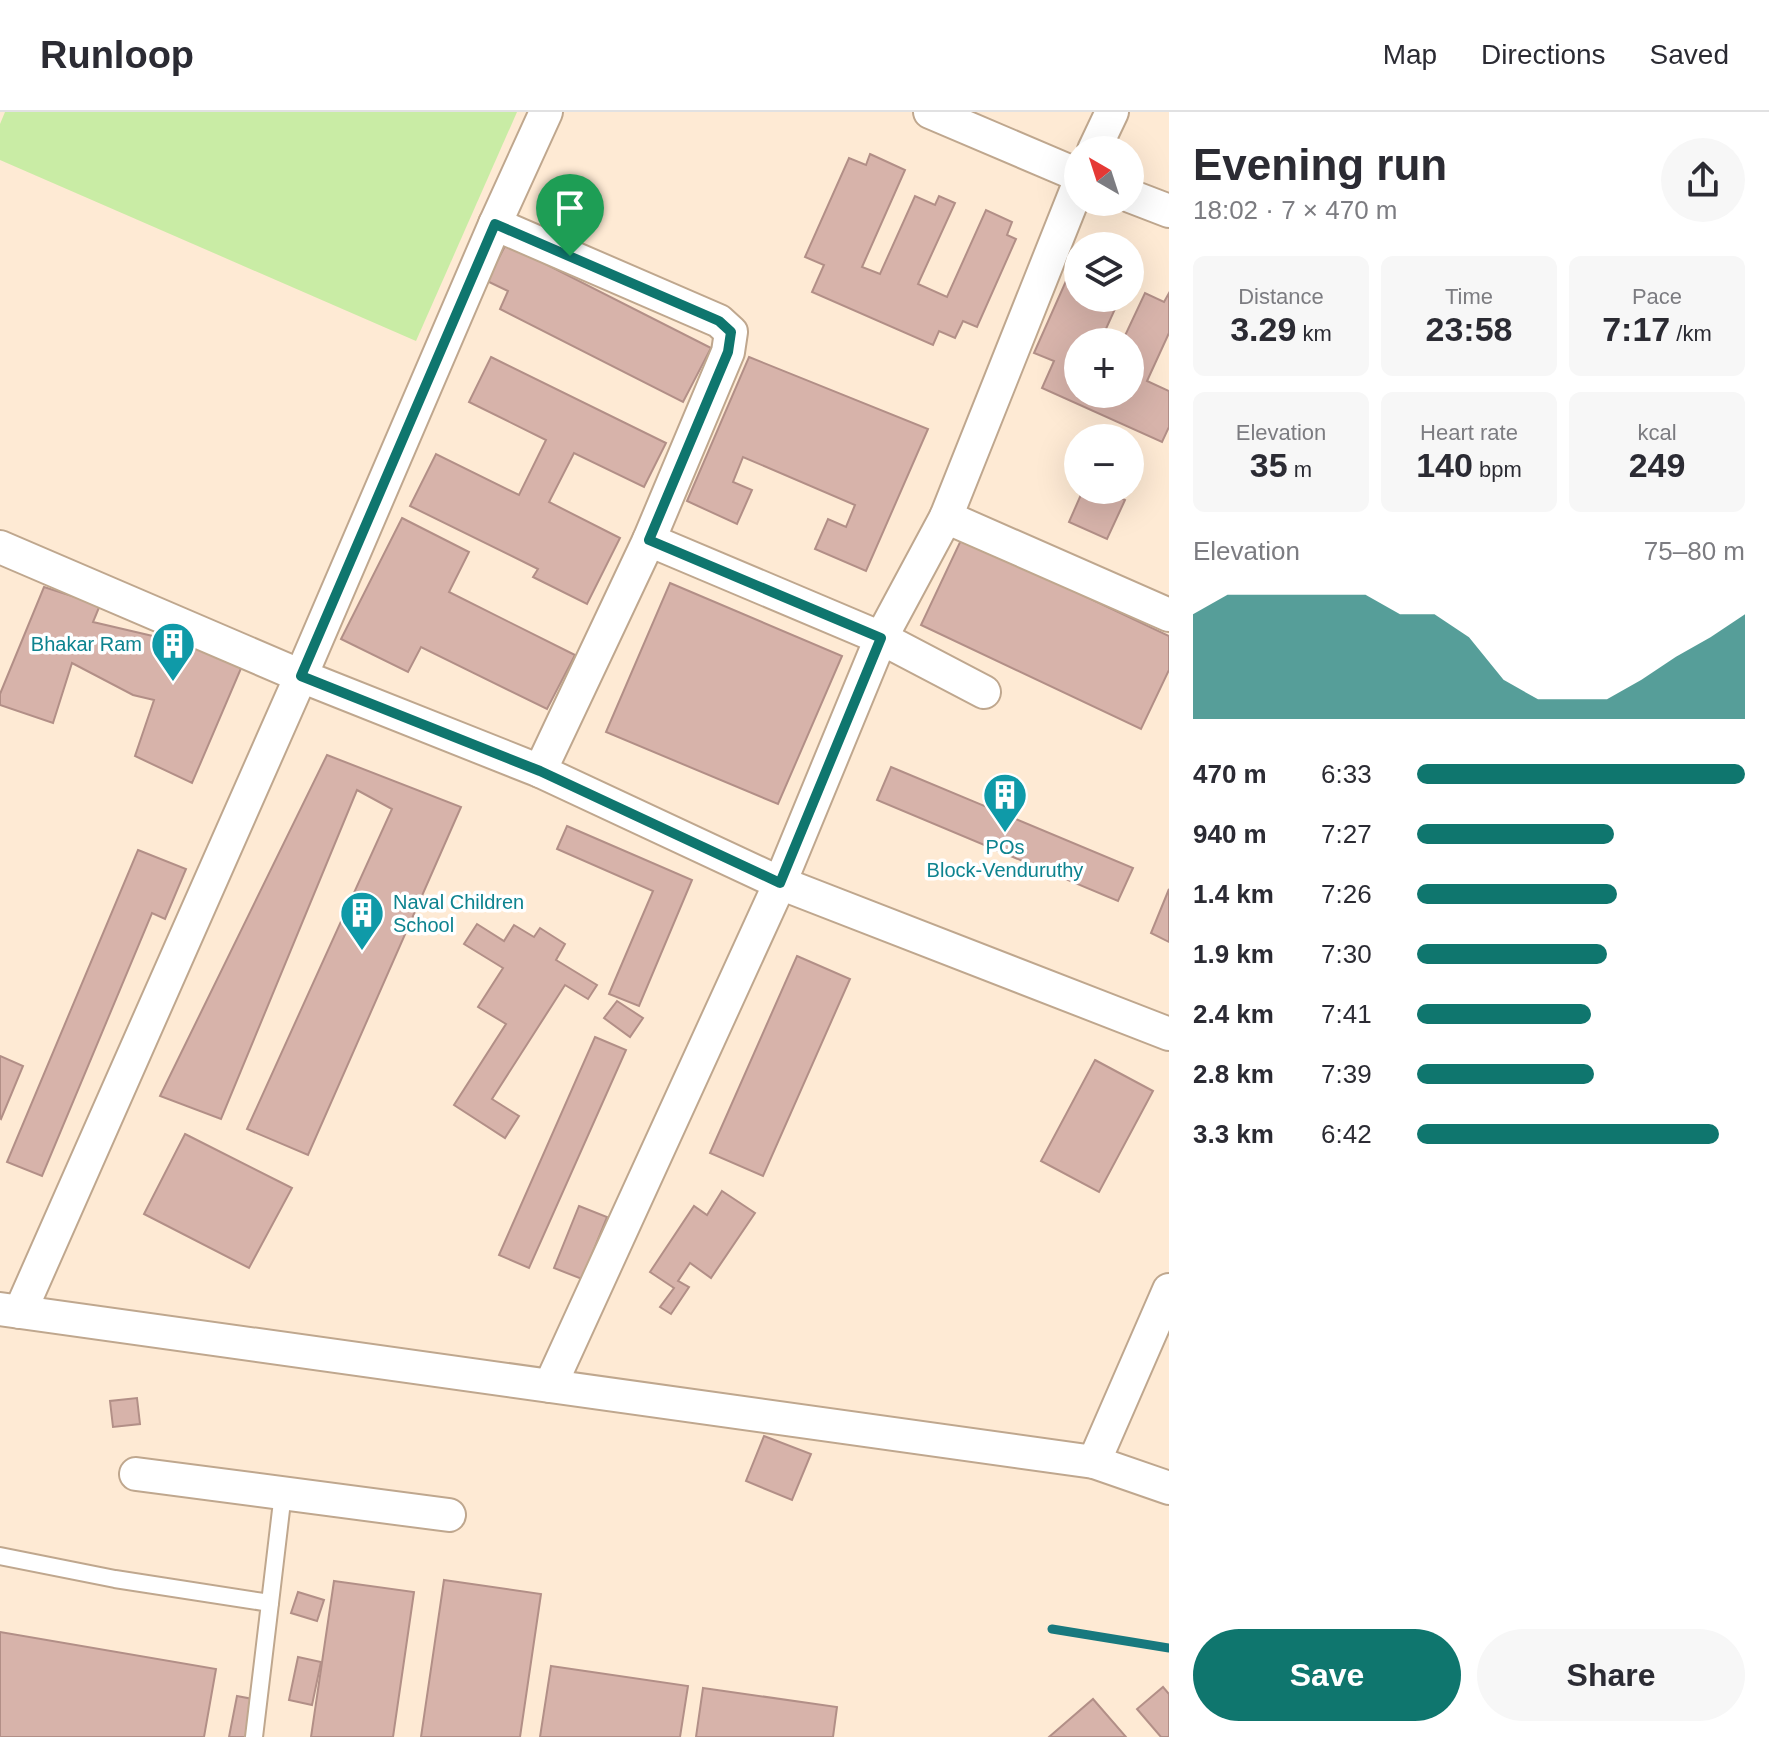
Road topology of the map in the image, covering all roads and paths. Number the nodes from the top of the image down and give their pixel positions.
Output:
1 (546, 112) edge
2 (930, 112) edge
3 (1112, 112) edge
4 (1101, 136) edge
5 (1064, 169) edge
6 (1144, 201) edge
7 (1169, 211) edge
8 (1066, 216) edge
9 (495, 224) junction
10 (946, 517) junction
11 (649, 540) junction
12 (0, 547) edge
13 (1169, 615) edge
14 (881, 638) junction
15 (301, 676) junction
16 (984, 692) dead end
17 (540, 771) junction
18 (780, 883) junction
19 (1169, 1034) edge
20 (1169, 1290) edge
21 (10, 1311) edge
22 (550, 1386) junction
23 (1094, 1462) junction
24 (136, 1474) dead end
25 (1169, 1488) edge
26 (283, 1493) junction
27 (449, 1515) dead end
28 (0, 1556) edge
29 (270, 1603) junction
30 (254, 1737) edge

1 - 9 street
2 - 5 street
3 - 4 street
6 - 7 street
8 - 10 street
9 - 11 street
9 - 15 street
10 - 13 street
10 - 14 street
11 - 14 street
11 - 17 street
12 - 15 street
14 - 16 street
14 - 18 street
15 - 17 street
15 - 21 street
17 - 18 street
18 - 19 street
18 - 22 street
20 - 23 street
21 - 22 street
22 - 23 street
23 - 25 street
24 - 26 street
26 - 27 street
26 - 29 lane
28 - 29 lane
29 - 30 lane

